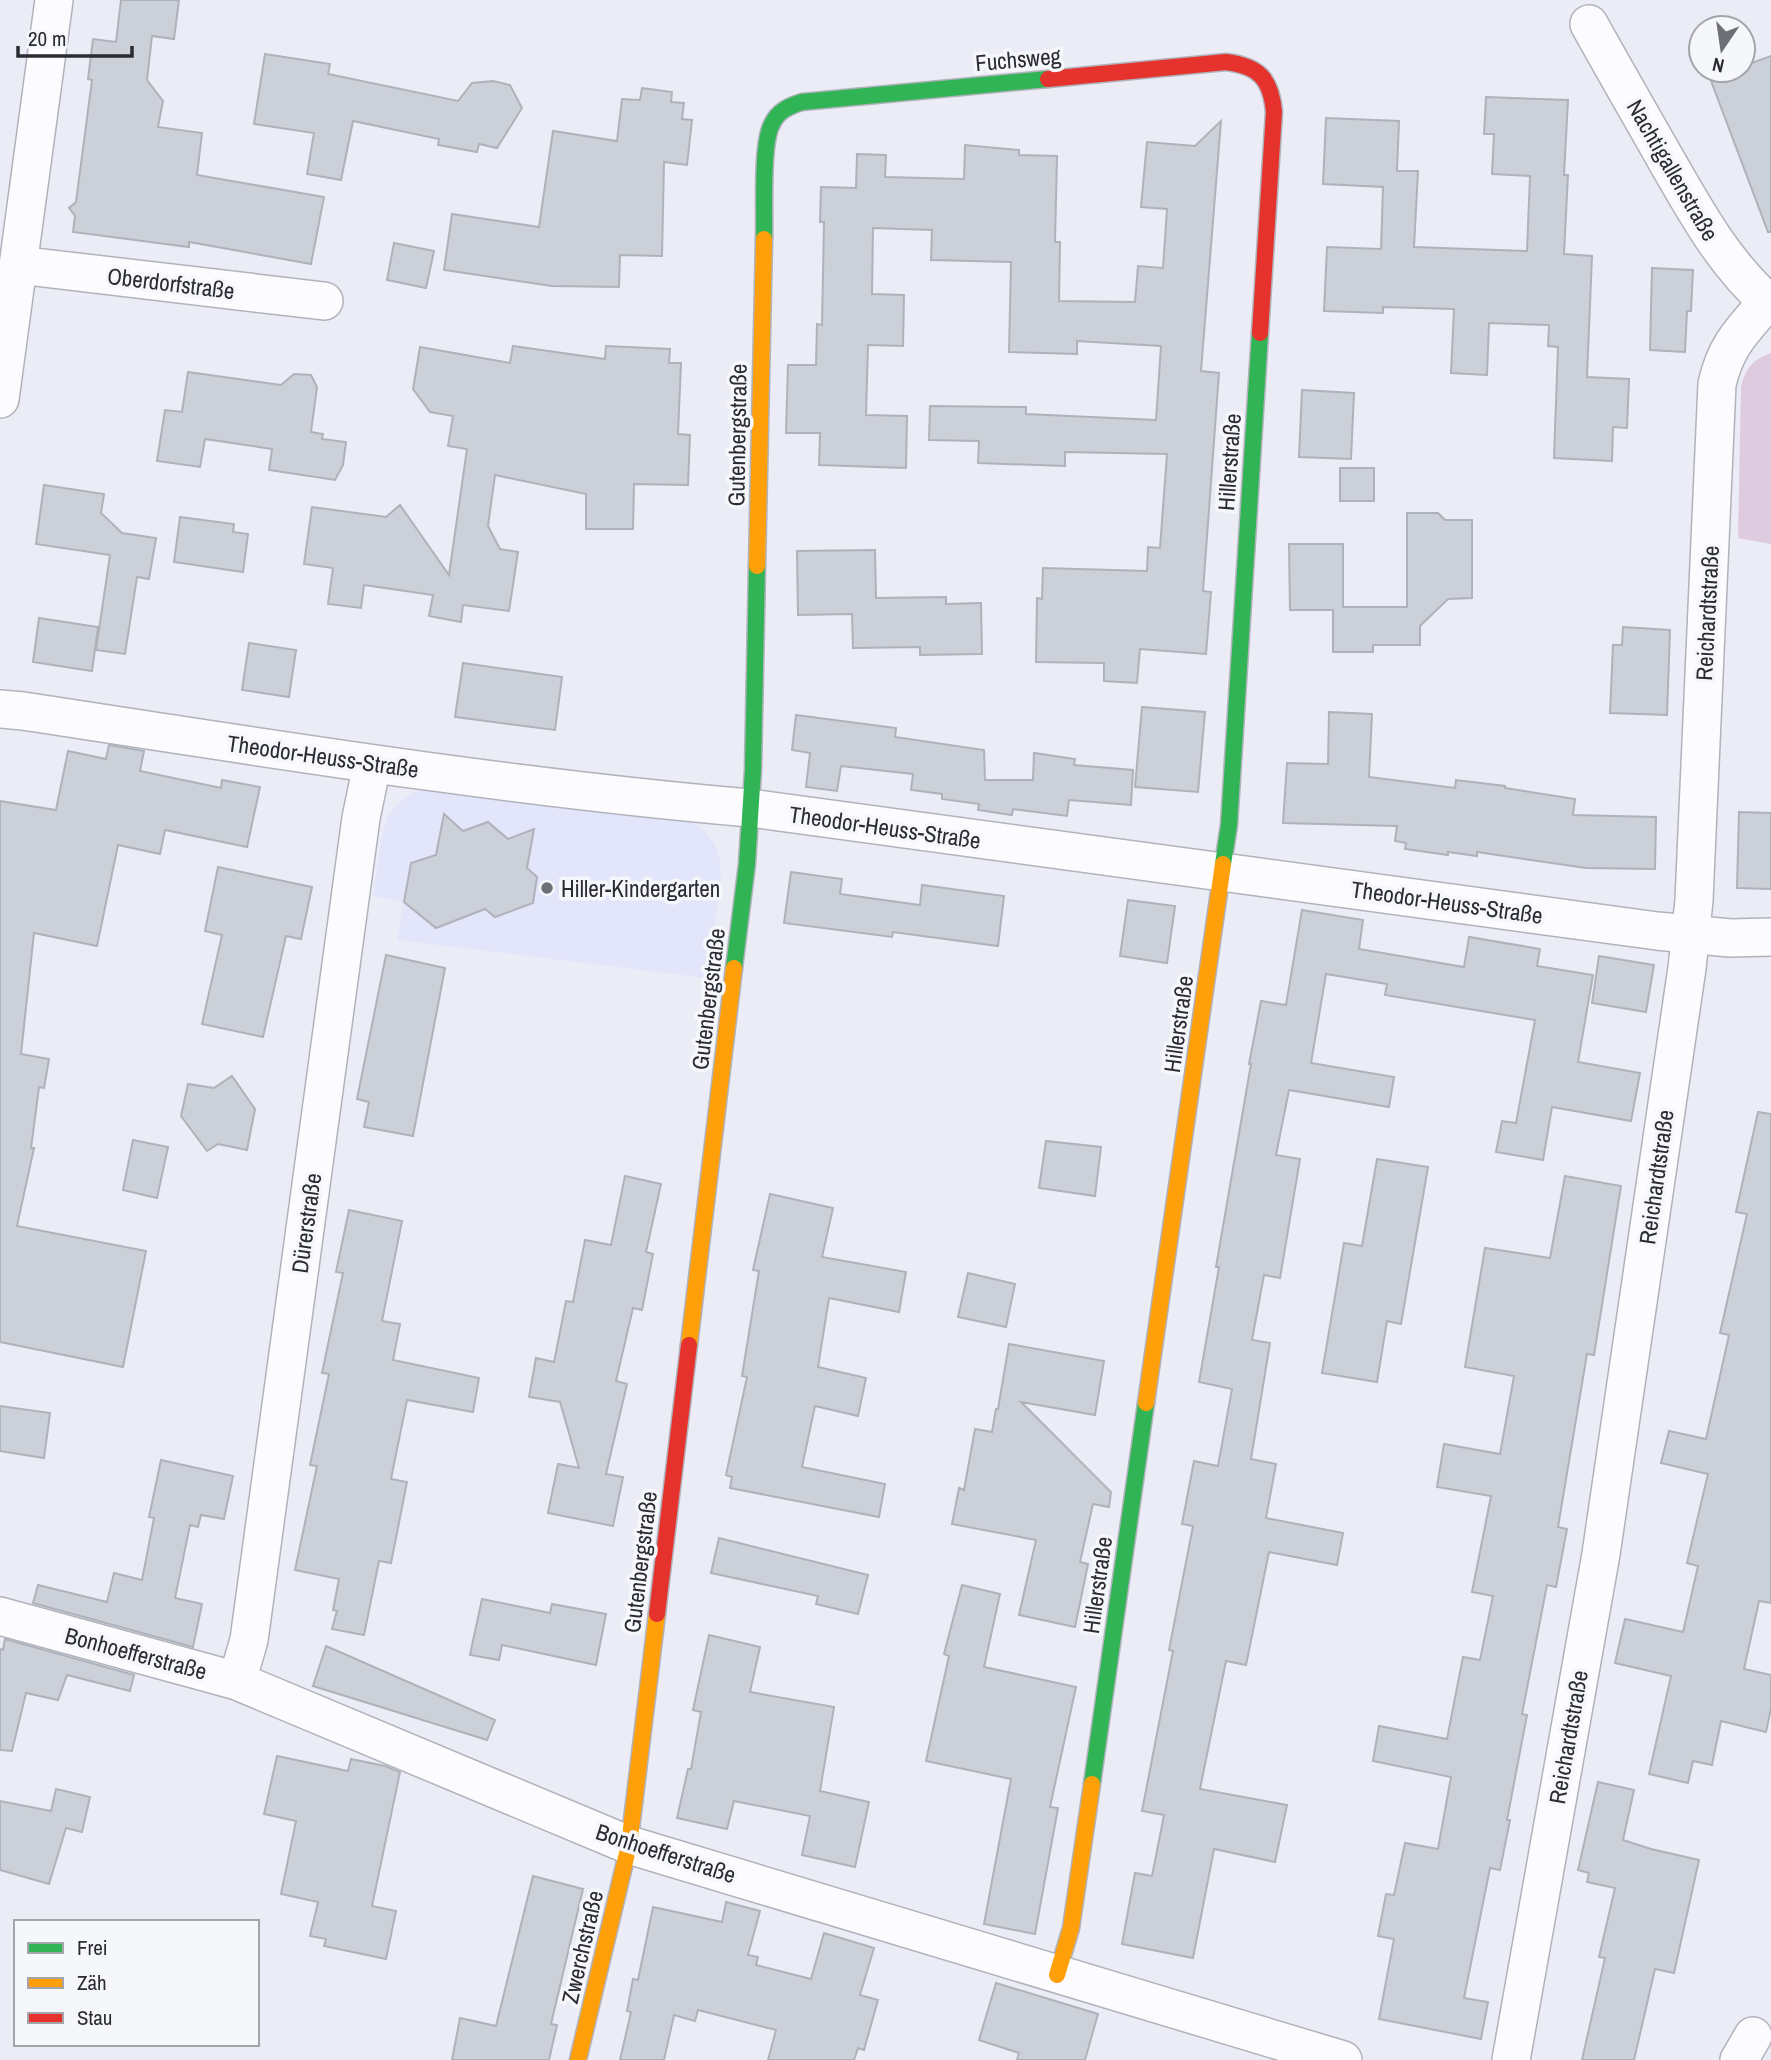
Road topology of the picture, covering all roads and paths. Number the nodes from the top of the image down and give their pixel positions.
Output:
1 (54, 0) edge
2 (1588, 24) dead end
3 (1262, 75) joint
4 (778, 114) joint
5 (18, 265) junction
6 (324, 300) dead end
7 (1769, 303) edge
8 (0, 399) edge
9 (0, 709) edge
10 (372, 765) junction
11 (750, 808) junction
12 (1223, 872) junction
13 (1690, 934) junction
14 (1771, 937) edge
15 (0, 1616) edge
16 (237, 1681) junction
17 (629, 1845) junction
18 (1057, 1975) junction
19 (579, 2060) edge
20 (1343, 2060) edge
21 (1511, 2060) edge

1 - 5 street
2 - 7 street, Nachtigallenstraße
3 - 4 street, Fuchsweg
3 - 12 street, Hillerstraße
4 - 11 street, Gutenbergstraße
5 - 6 street, Oberdorfstraße
5 - 8 street
7 - 13 street, Reichardtstraße
9 - 10 street, Theodor-Heuss-Straße
10 - 11 street, Theodor-Heuss-Straße
10 - 16 street, Dürerstraße
11 - 12 street, Theodor-Heuss-Straße
11 - 17 street, Gutenbergstraße
12 - 13 street, Theodor-Heuss-Straße
12 - 18 street, Hillerstraße
13 - 14 street, Theodor-Heuss-Straße
13 - 21 street, Reichardtstraße
15 - 16 street, Bonhoefferstraße
16 - 17 street, Bonhoefferstraße
17 - 18 street, Bonhoefferstraße
17 - 19 street, Zwerchstraße
18 - 20 street, Bonhoefferstraße

